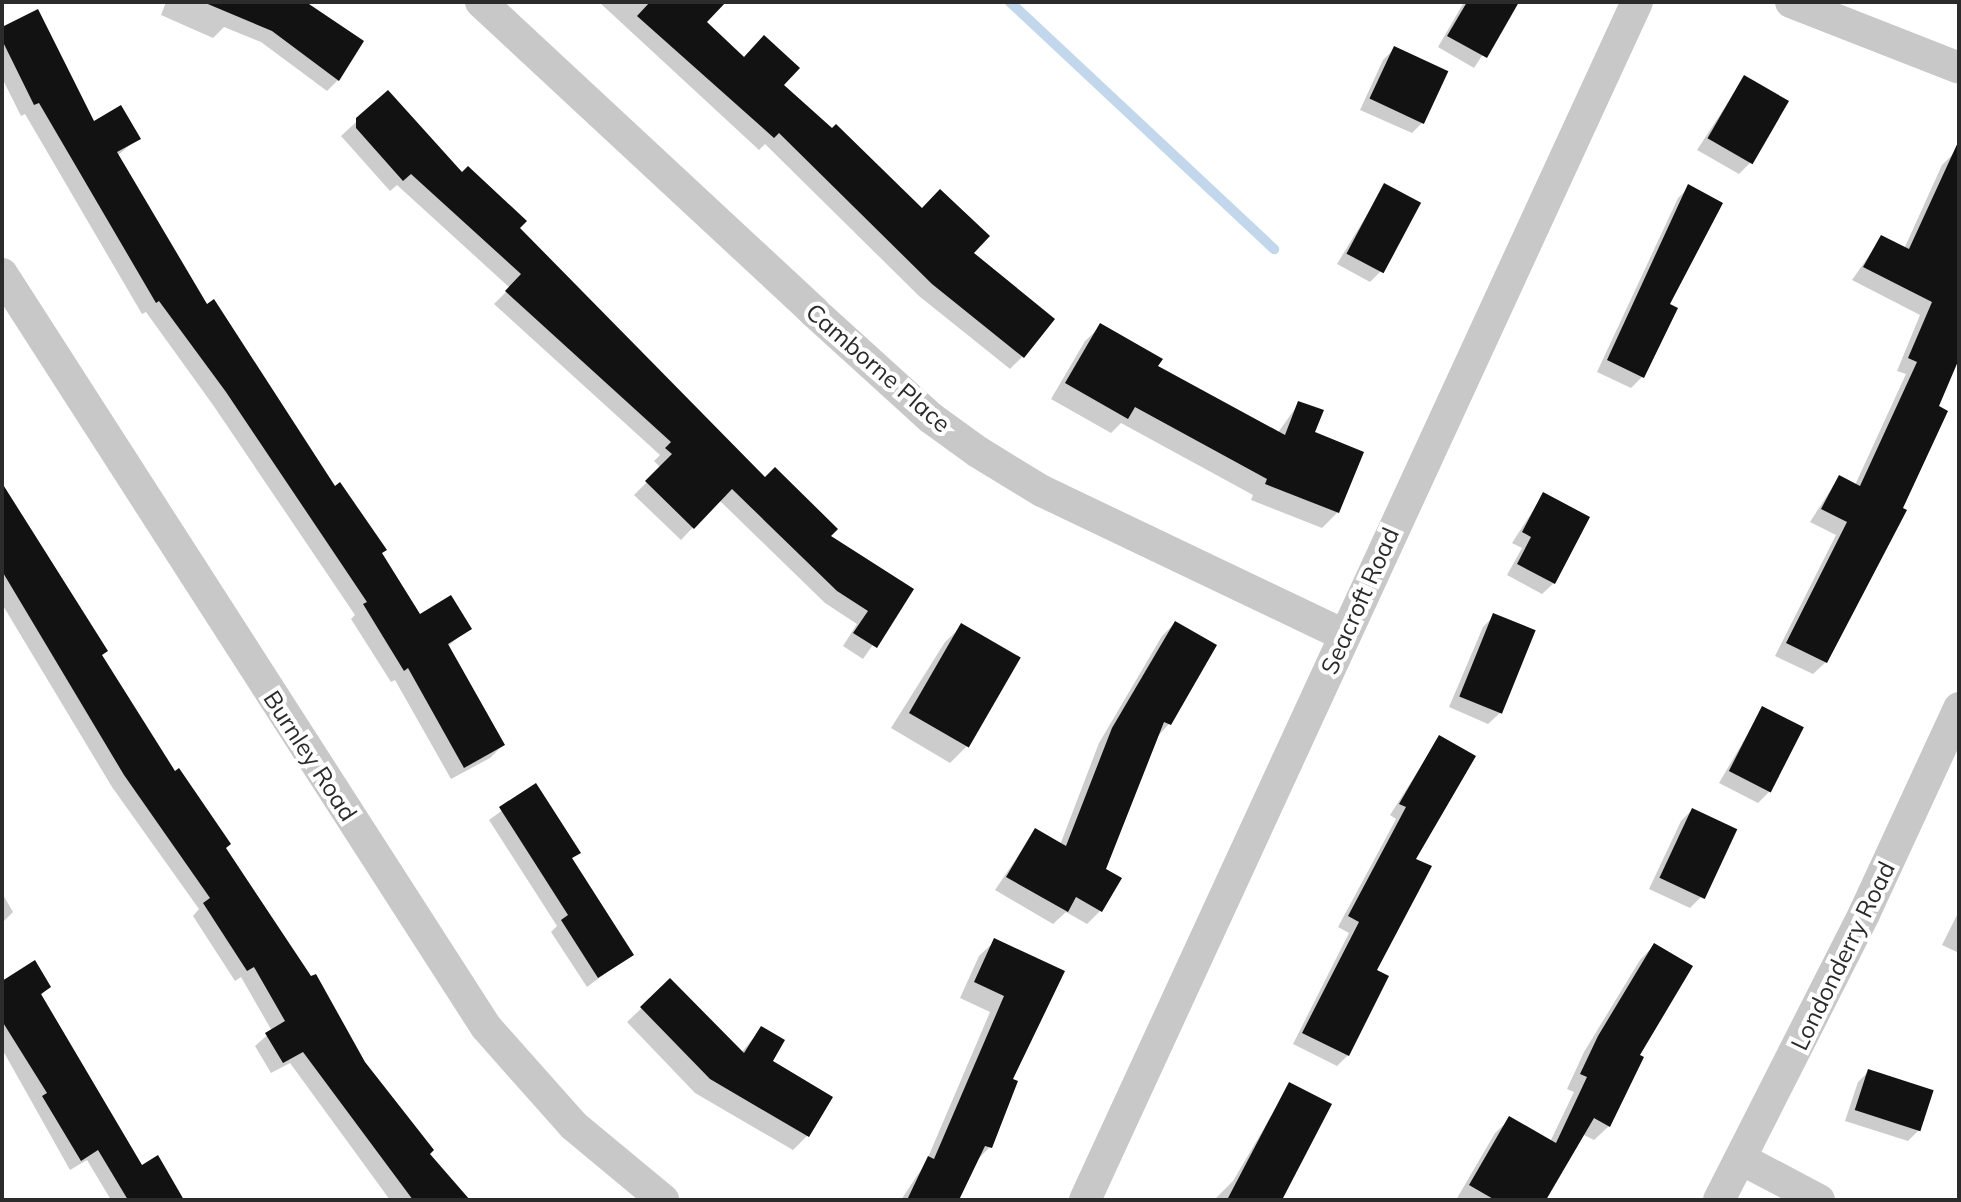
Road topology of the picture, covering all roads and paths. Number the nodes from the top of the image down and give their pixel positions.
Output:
1 (481, 2) edge
2 (1637, 2) edge
3 (1791, 2) edge
4 (1959, 68) edge
5 (2, 274) edge
6 (1344, 635) junction
7 (1959, 708) edge
8 (1743, 1160) junction
9 (663, 1200) edge
10 (1085, 1200) edge
11 (1719, 1200) edge
12 (1819, 1200) edge

1 - 6 street, Camborne Place
2 - 6 street, Seacroft Road
3 - 4 street
5 - 9 street, Burnley Road
6 - 10 street, Seacroft Road
7 - 8 street, Londonderry Road
8 - 11 street, Londonderry Road
8 - 12 street

